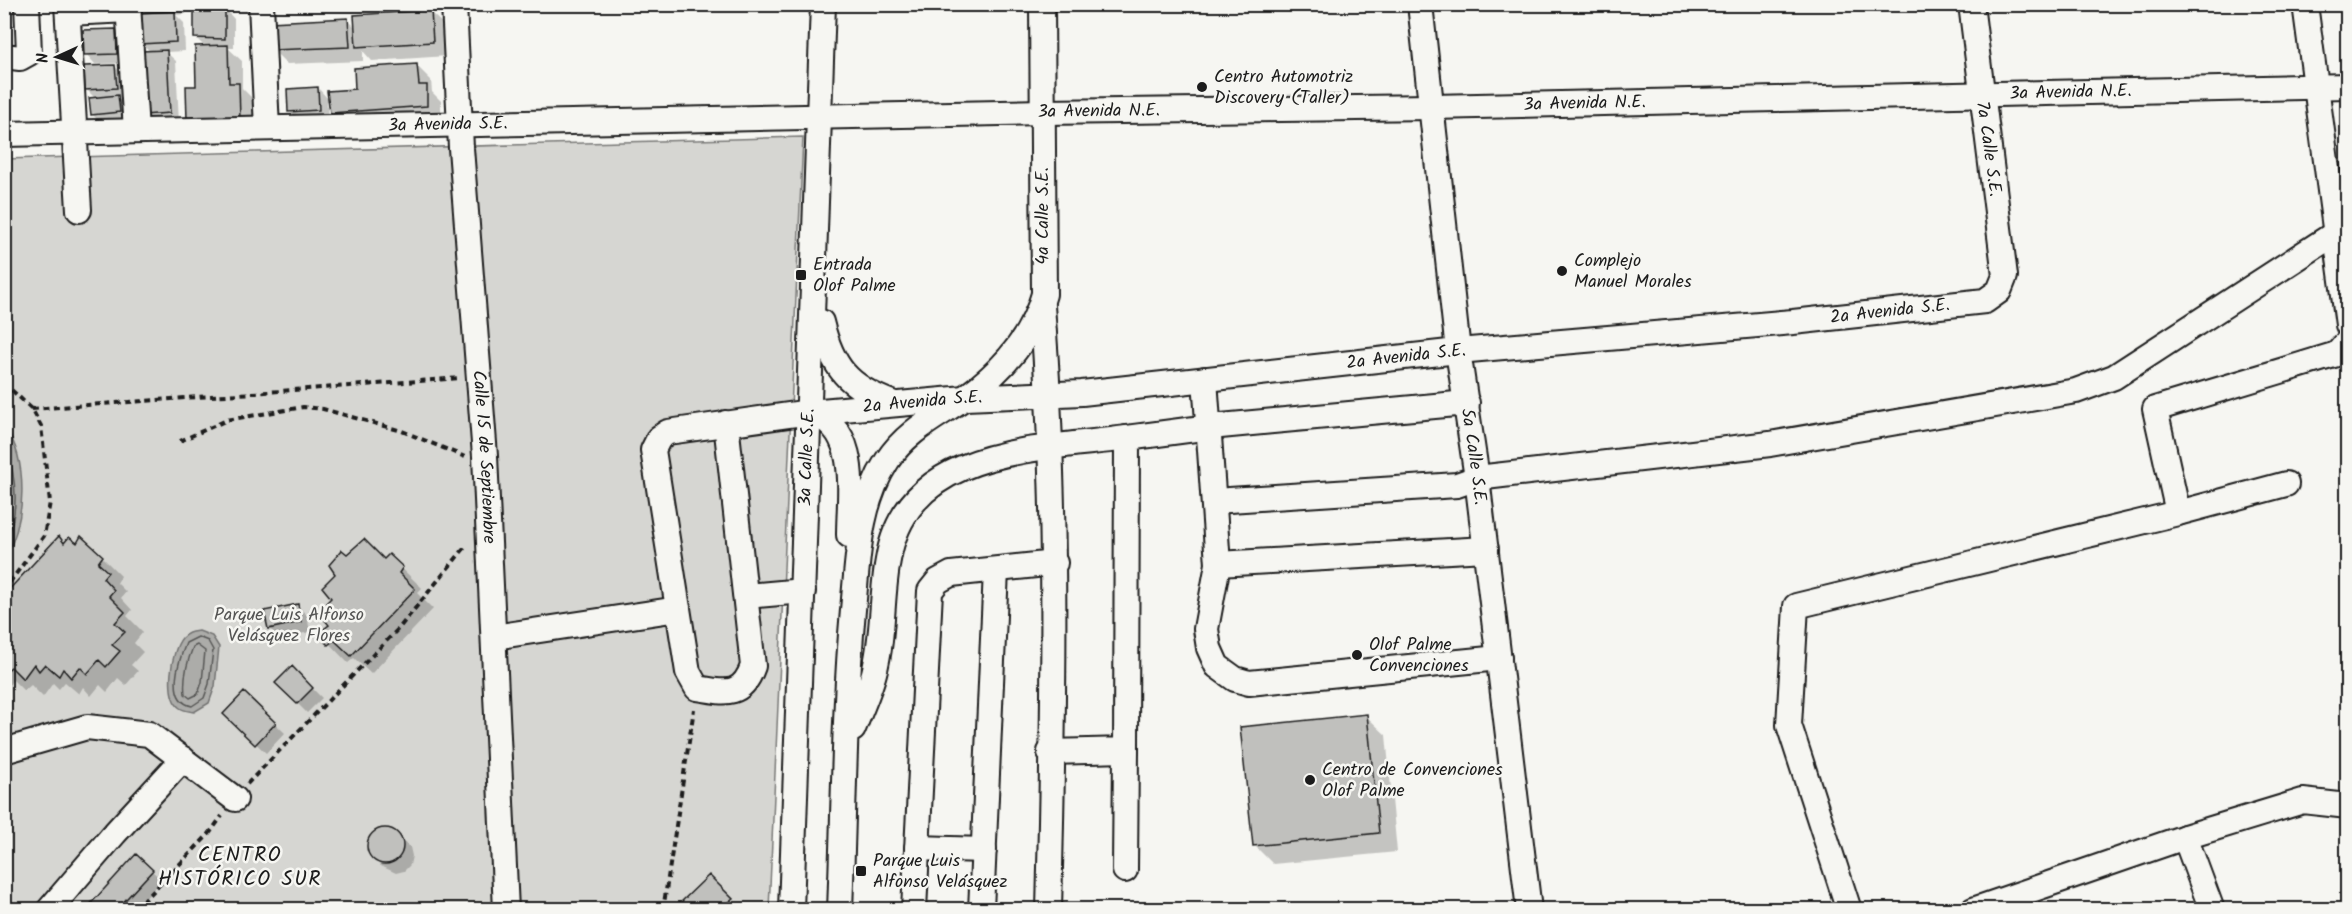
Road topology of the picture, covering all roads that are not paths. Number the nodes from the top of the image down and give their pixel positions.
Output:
1 (27, 4) edge
2 (261, 4) edge
3 (454, 4) edge
4 (823, 4) edge
5 (1042, 4) edge
6 (1420, 4) edge
7 (1971, 4) edge
8 (2306, 4) edge
9 (129, 7) edge
10 (67, 9) edge
11 (4, 56) edge
12 (2348, 86) edge
13 (2316, 87) junction
14 (1980, 94) junction
15 (1432, 107) junction
16 (1042, 112) junction
17 (821, 117) junction
18 (462, 123) junction
19 (267, 128) junction
20 (136, 131) junction
21 (74, 132) junction
22 (4, 134) edge
23 (79, 210) dead end
24 (2334, 234) junction
25 (815, 290) junction
26 (1999, 291) joint
27 (1041, 303) junction
28 (2348, 325) edge
29 (2348, 341) edge
30 (1458, 351) junction
31 (1204, 379) junction
32 (1049, 394) junction
33 (965, 398) junction
34 (1467, 403) junction
35 (896, 404) junction
36 (810, 412) junction
37 (726, 423) junction
38 (1210, 427) junction
39 (1127, 438) junction
40 (1051, 448) junction
41 (1477, 478) junction
42 (2286, 484) dead end
43 (1214, 501) junction
44 (2178, 513) junction
45 (1486, 549) junction
46 (1055, 563) junction
47 (1218, 564) junction
48 (996, 570) junction
49 (803, 591) junction
50 (746, 596) junction
51 (678, 609) junction
52 (494, 637) junction
53 (1499, 658) junction
54 (849, 664) junction
55 (845, 748) junction
56 (1126, 750) junction
57 (4, 751) edge
58 (1050, 752) junction
59 (183, 759) junction
60 (235, 799) road end
61 (2348, 806) edge
62 (2185, 837) junction
63 (917, 848) junction
64 (984, 850) junction
65 (1125, 870) dead end
66 (49, 909) edge
67 (506, 909) edge
68 (791, 909) edge
69 (840, 909) edge
70 (914, 909) edge
71 (981, 909) edge
72 (1049, 909) edge
73 (1529, 909) edge
74 (1849, 909) edge
75 (1973, 909) edge
76 (2212, 909) edge

1 - 11 street
2 - 19 street
3 - 18 street, Calle 15 de Septiembre
4 - 17 street, 3a Calle S.E.
5 - 16 street, 4a Calle S.E.
6 - 15 street, 5a Calle S.E.
7 - 14 street, 7a Calle S.E.
8 - 13 street
9 - 10 street
9 - 20 street
10 - 21 street
12 - 13 street, 3a Avenida N.E.
13 - 14 street, 3a Avenida N.E.
13 - 24 street
14 - 15 street, 3a Avenida N.E.
14 - 26 street, 7a Calle S.E.
15 - 16 street, 3a Avenida N.E.
15 - 30 street, 5a Calle S.E.
16 - 17 street, 3a Avenida N.E.
16 - 27 street, 4a Calle S.E.
17 - 18 street, 3a Avenida S.E.
17 - 25 street, 3a Calle S.E.
18 - 19 street, 3a Avenida S.E.
18 - 52 street, Calle 15 de Septiembre
19 - 20 street, 3a Avenida S.E.
20 - 21 street, 3a Avenida S.E.
21 - 22 street
21 - 23 street
24 - 28 street
24 - 41 street
25 - 35 street
25 - 36 street, 3a Calle S.E.
26 - 30 street, 2a Avenida S.E.
27 - 32 street
27 - 33 street, 4a Calle S.E.
29 - 44 street
30 - 31 street, 2a Avenida S.E.
30 - 34 street, 5a Calle S.E.
31 - 32 street, 2a Avenida S.E.
31 - 38 street
32 - 33 street, 2a Avenida S.E.
32 - 40 street
33 - 35 street, 2a Avenida S.E.
33 - 54 street
34 - 38 street
34 - 41 street, 5a Calle S.E.
35 - 36 street, 2a Avenida S.E.
36 - 37 street, 2a Avenida S.E.
36 - 49 street, 3a Calle S.E.
36 - 54 street
37 - 50 street
37 - 51 street, 2a Avenida S.E.
38 - 39 street
38 - 43 street
39 - 40 street
39 - 56 street
40 - 46 street
40 - 55 street
41 - 43 street
41 - 45 street, 5a Calle S.E.
42 - 44 street
43 - 47 street
44 - 74 street
45 - 47 street
45 - 53 street, 5a Calle S.E.
46 - 48 street
46 - 58 street
47 - 53 street
48 - 63 street
48 - 64 street
49 - 50 street
49 - 68 street, 3a Calle S.E.
50 - 51 street, 2a Avenida S.E.
51 - 52 street
52 - 67 street, Calle 15 de Septiembre
53 - 73 street, 5a Calle S.E.
54 - 55 street
55 - 69 street
56 - 58 street
56 - 65 street
57 - 59 street
58 - 72 street
59 - 60 street
59 - 66 street
61 - 62 street
62 - 75 street
62 - 76 street
63 - 64 street
63 - 70 street
64 - 71 street

